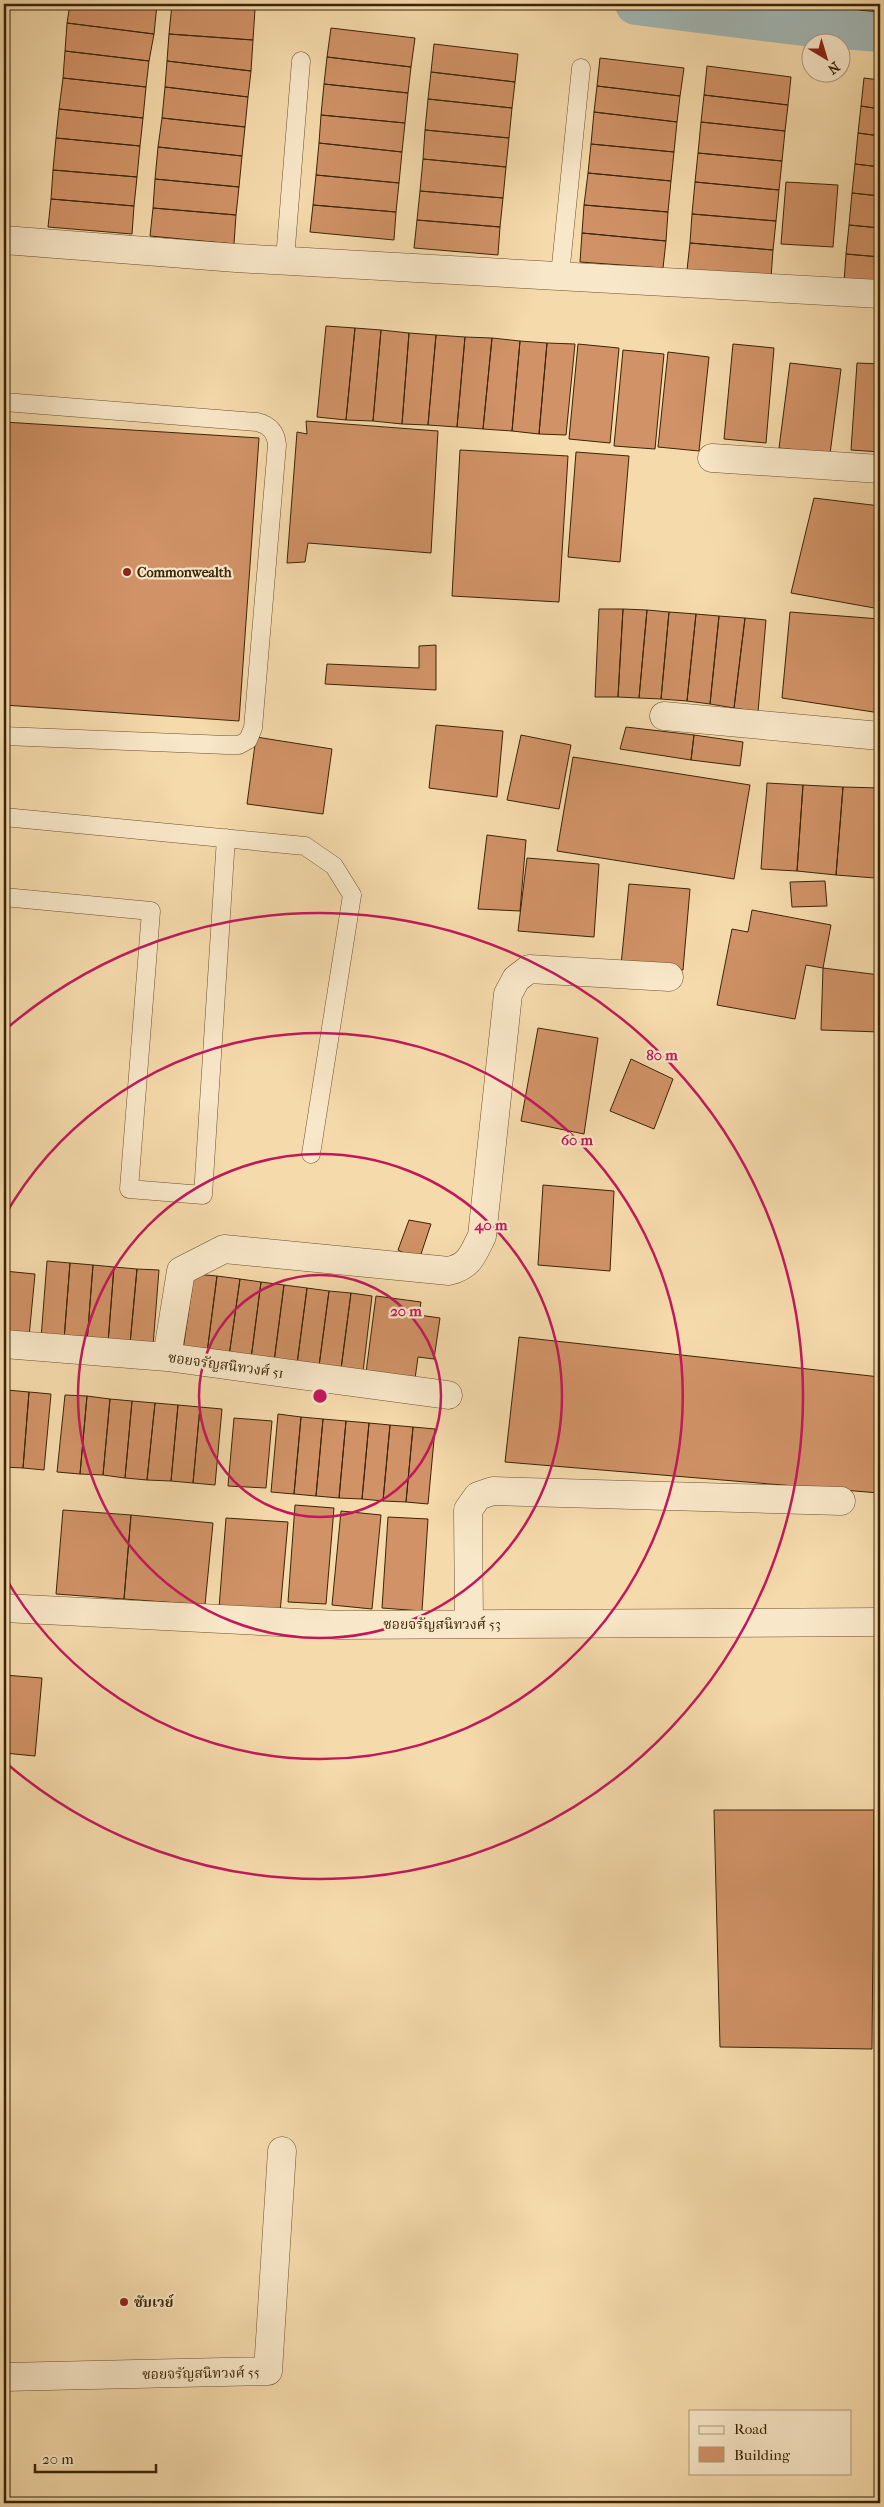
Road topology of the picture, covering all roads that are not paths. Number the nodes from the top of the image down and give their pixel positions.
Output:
1 (301, 61) dead end
2 (581, 68) dead end
3 (4, 240) edge
4 (285, 259) junction
5 (560, 275) junction
6 (880, 294) edge
7 (4, 402) edge
8 (712, 458) dead end
9 (880, 469) edge
10 (664, 716) dead end
11 (4, 736) edge
12 (880, 736) edge
13 (4, 818) edge
14 (226, 838) junction
15 (4, 897) edge
16 (669, 977) dead end
17 (311, 1154) dead end
18 (4, 1344) edge
19 (167, 1357) junction
20 (448, 1395) dead end
21 (841, 1502) dead end
22 (4, 1608) edge
23 (880, 1622) edge
24 (469, 1624) junction
25 (282, 2151) dead end
26 (4, 2377) edge

1 - 4 lane
2 - 5 lane
3 - 4 street
4 - 5 street
5 - 6 street
7 - 11 lane
8 - 9 street
10 - 12 street
13 - 14 lane
14 - 15 lane
14 - 17 lane
16 - 19 street
18 - 19 street, ซอยจรัญสนิทวงศ์ 51
19 - 20 street, ซอยจรัญสนิทวงศ์ 51
21 - 24 street
22 - 24 street, ซอยจรัญสนิทวงศ์ 53
23 - 24 street, ซอยจรัญสนิทวงศ์ 53
25 - 26 street, ซอยจรัญสนิทวงศ์ 55

